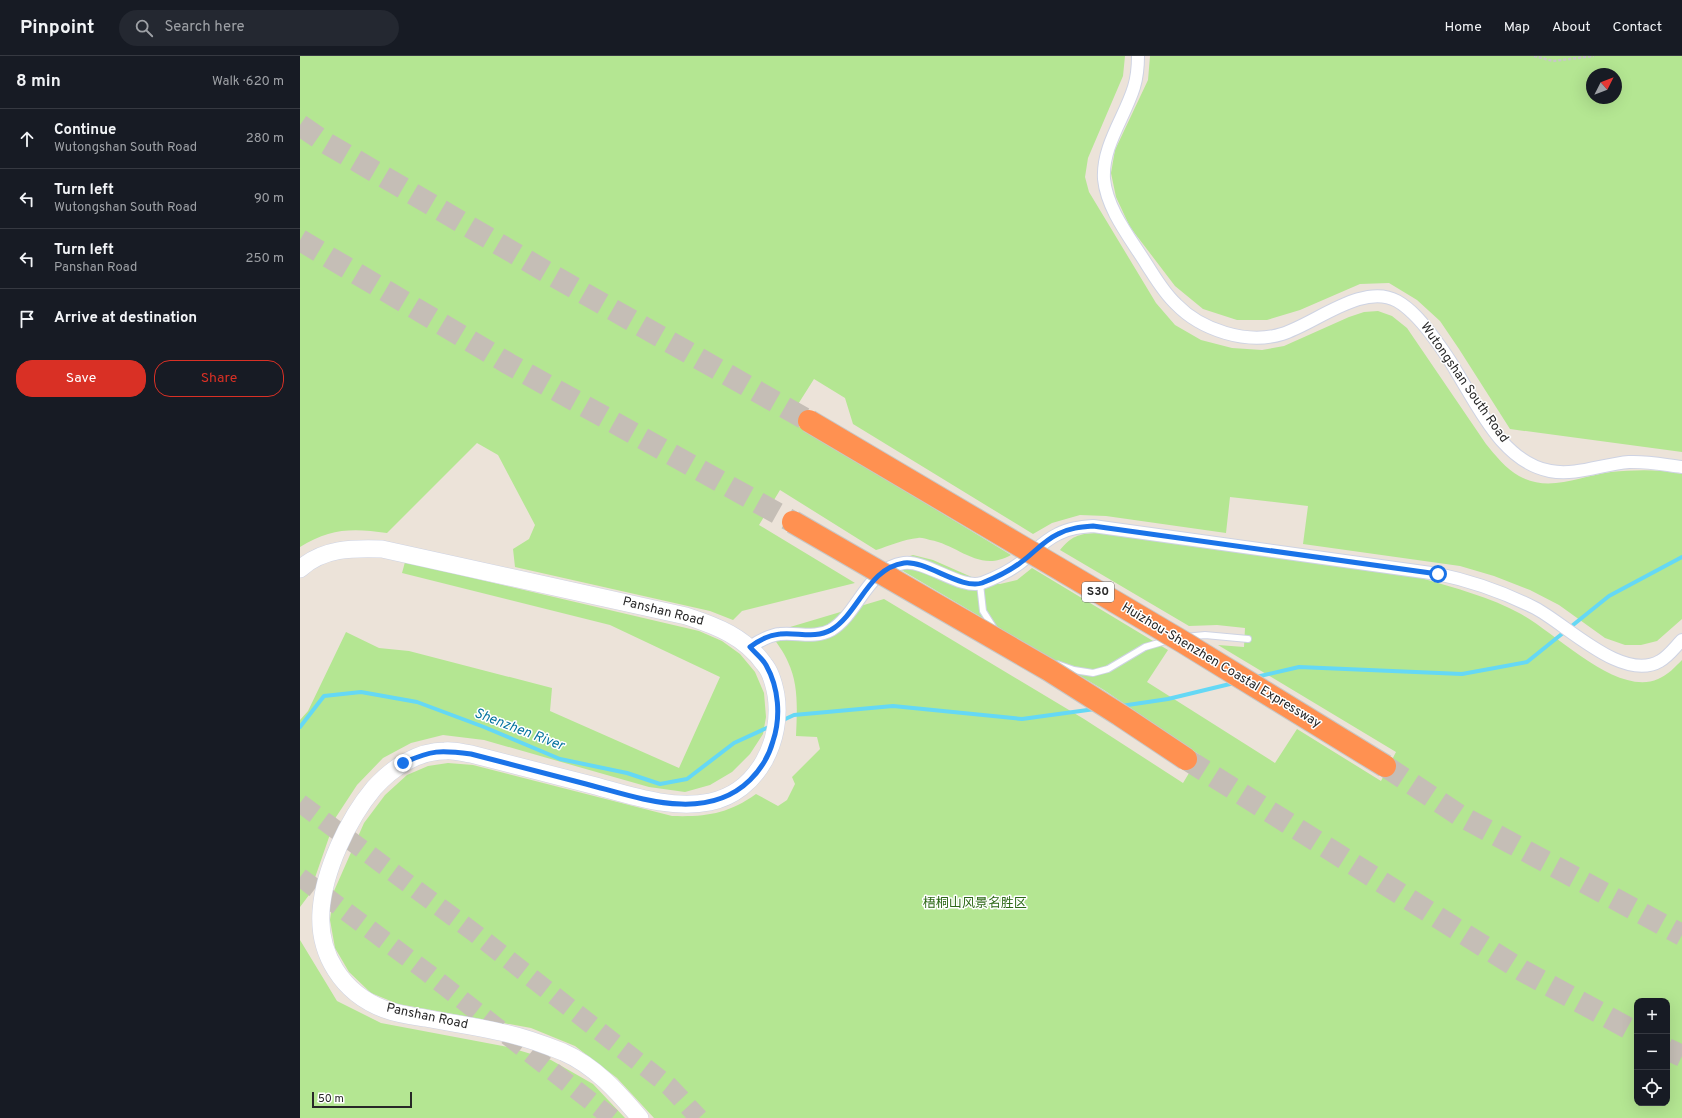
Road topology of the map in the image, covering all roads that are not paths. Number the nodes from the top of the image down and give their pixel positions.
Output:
1 (1138, 56) edge
2 (809, 421) tunnel mouth
3 (1682, 467) edge
4 (793, 522) tunnel mouth
5 (300, 569) edge
6 (980, 584) junction
7 (1248, 639) dead end
8 (1682, 640) edge
9 (750, 647) junction
10 (1044, 660) dead end
11 (1052, 662) dead end
12 (1186, 759) tunnel mouth
13 (1385, 766) tunnel mouth
14 (640, 1118) edge

1 - 3 street, Wutongshan South Road
2 - 13 highway, Huizhou-Shenzhen Coastal Expressway / S30, bridge
4 - 12 highway, bridge
5 - 9 main road, Panshan Road
6 - 8 street
6 - 9 street
6 - 10 lane
7 - 11 lane
9 - 14 main road, Panshan Road

